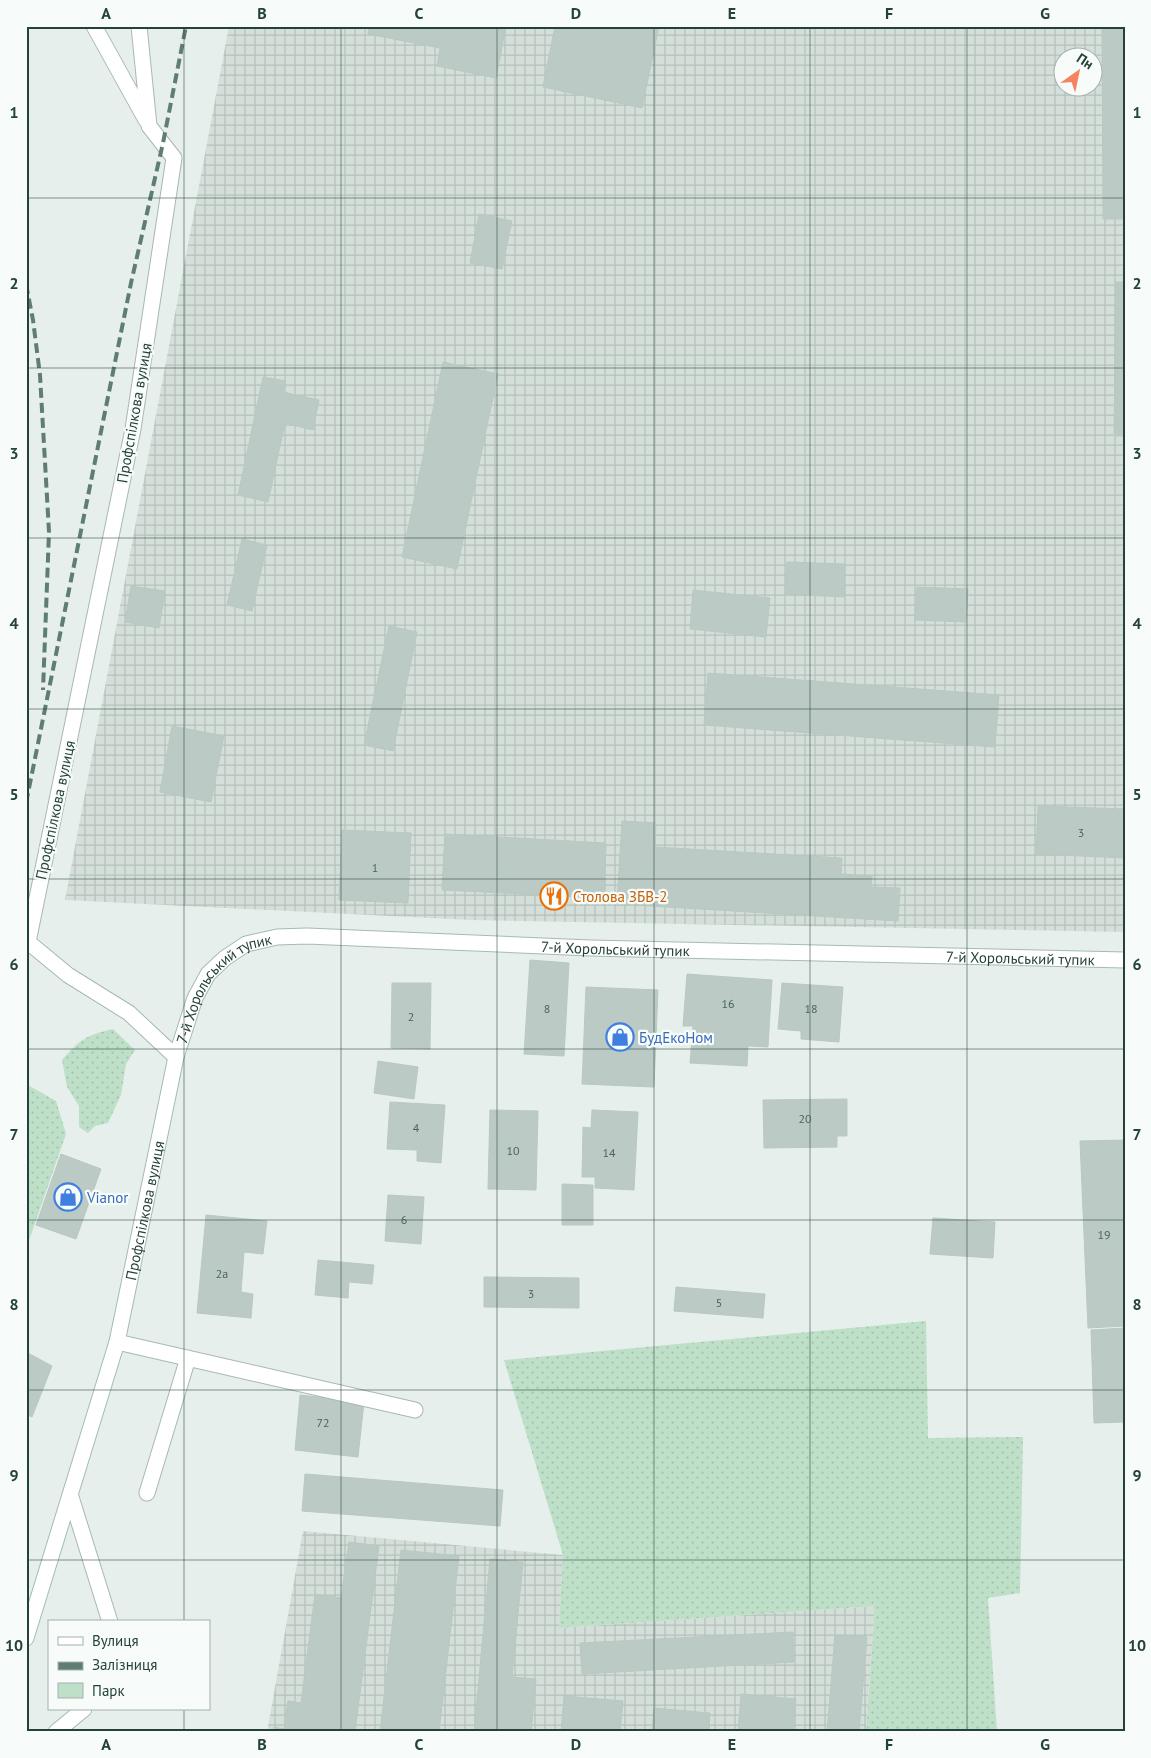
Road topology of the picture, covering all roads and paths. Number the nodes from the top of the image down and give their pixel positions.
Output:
1 (94, 26) edge
2 (139, 26) edge
3 (149, 126) junction
4 (1125, 960) edge
5 (176, 1058) junction
6 (117, 1342) junction
7 (188, 1358) junction
8 (416, 1410) dead end
9 (147, 1493) dead end
10 (71, 1497) junction
11 (109, 1620) edge
12 (26, 1638) edge
13 (83, 1710) edge
14 (56, 1732) edge

1 - 3 street
2 - 3 street
3 - 5 street, Профспілкова вулиця
4 - 5 street, 7-й Хорольський тупик
5 - 6 street, Профспілкова вулиця
6 - 7 street
6 - 10 street, Профспілкова вулиця
7 - 8 street
7 - 9 street
10 - 11 street
10 - 12 street, Профспілкова вулиця
13 - 14 street

